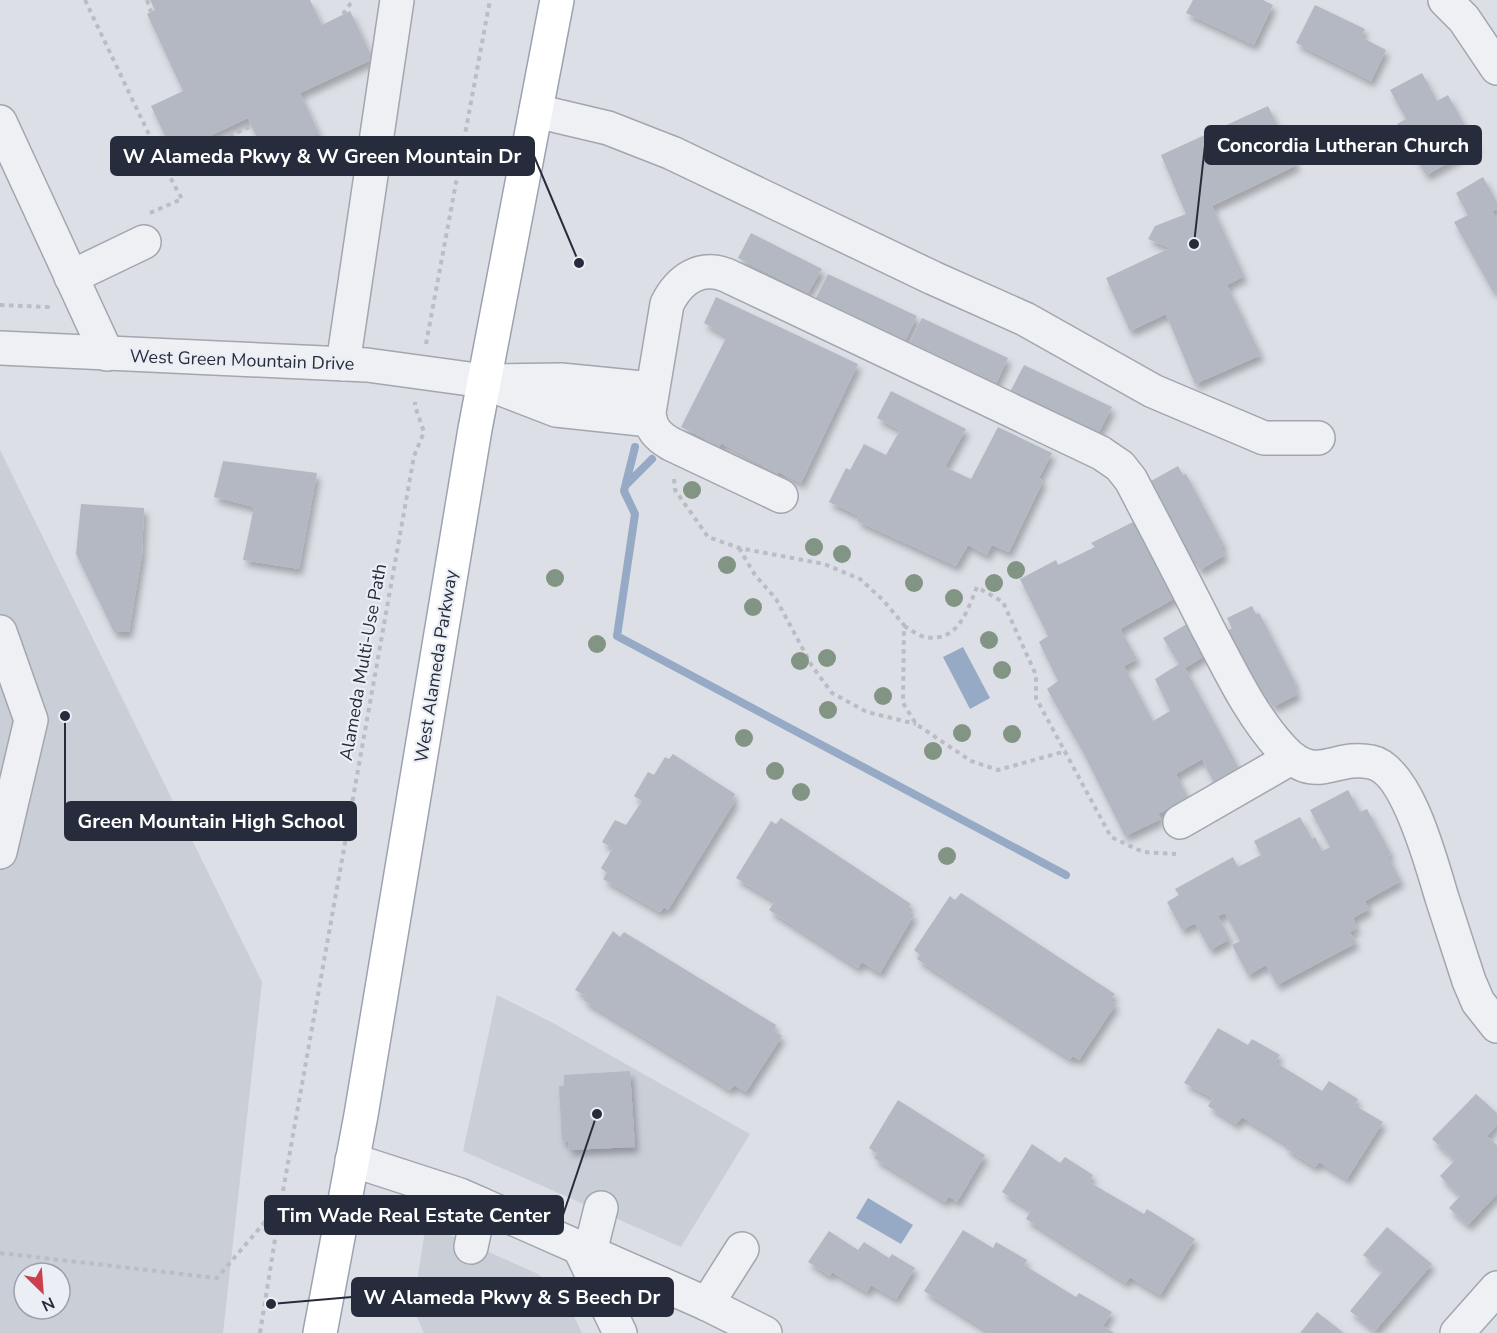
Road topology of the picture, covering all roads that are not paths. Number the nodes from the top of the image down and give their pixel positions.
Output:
1 (397, 0) edge
2 (557, 0) edge
3 (1445, 0) edge
4 (1497, 68) edge
5 (536, 111) junction
6 (0, 122) edge
7 (144, 229) road end
8 (71, 277) junction
9 (0, 348) edge
10 (107, 354) junction
11 (343, 364) junction
12 (484, 381) junction
13 (651, 405) junction
14 (1318, 438) dead end
15 (781, 496) dead end
16 (0, 632) edge
17 (1291, 758) junction
18 (1182, 835) road end
19 (0, 852) edge
20 (1497, 1026) edge
21 (352, 1160) junction
22 (480, 1204) junction
23 (601, 1208) dead end
24 (471, 1247) dead end
25 (585, 1249) junction
26 (742, 1249) dead end
27 (1497, 1288) edge
28 (707, 1304) junction
29 (320, 1333) edge
30 (620, 1333) edge
31 (765, 1333) edge
32 (1457, 1333) edge

1 - 11 street
2 - 5 main road, West Alameda Parkway
3 - 4 street
5 - 12 main road, West Alameda Parkway
5 - 14 street
6 - 8 street
7 - 8 street
8 - 10 street
9 - 10 street, West Green Mountain Drive
10 - 11 street, West Green Mountain Drive
11 - 12 street, West Green Mountain Drive
12 - 13 street, West Green Mountain Drive
12 - 21 main road, West Alameda Parkway
13 - 15 street
13 - 17 street
16 - 19 street
17 - 18 street
17 - 20 street
21 - 22 street
21 - 29 main road, West Alameda Parkway
22 - 24 street
22 - 25 street
23 - 25 street
25 - 28 street
25 - 30 street
26 - 28 street
27 - 32 street
28 - 31 street

